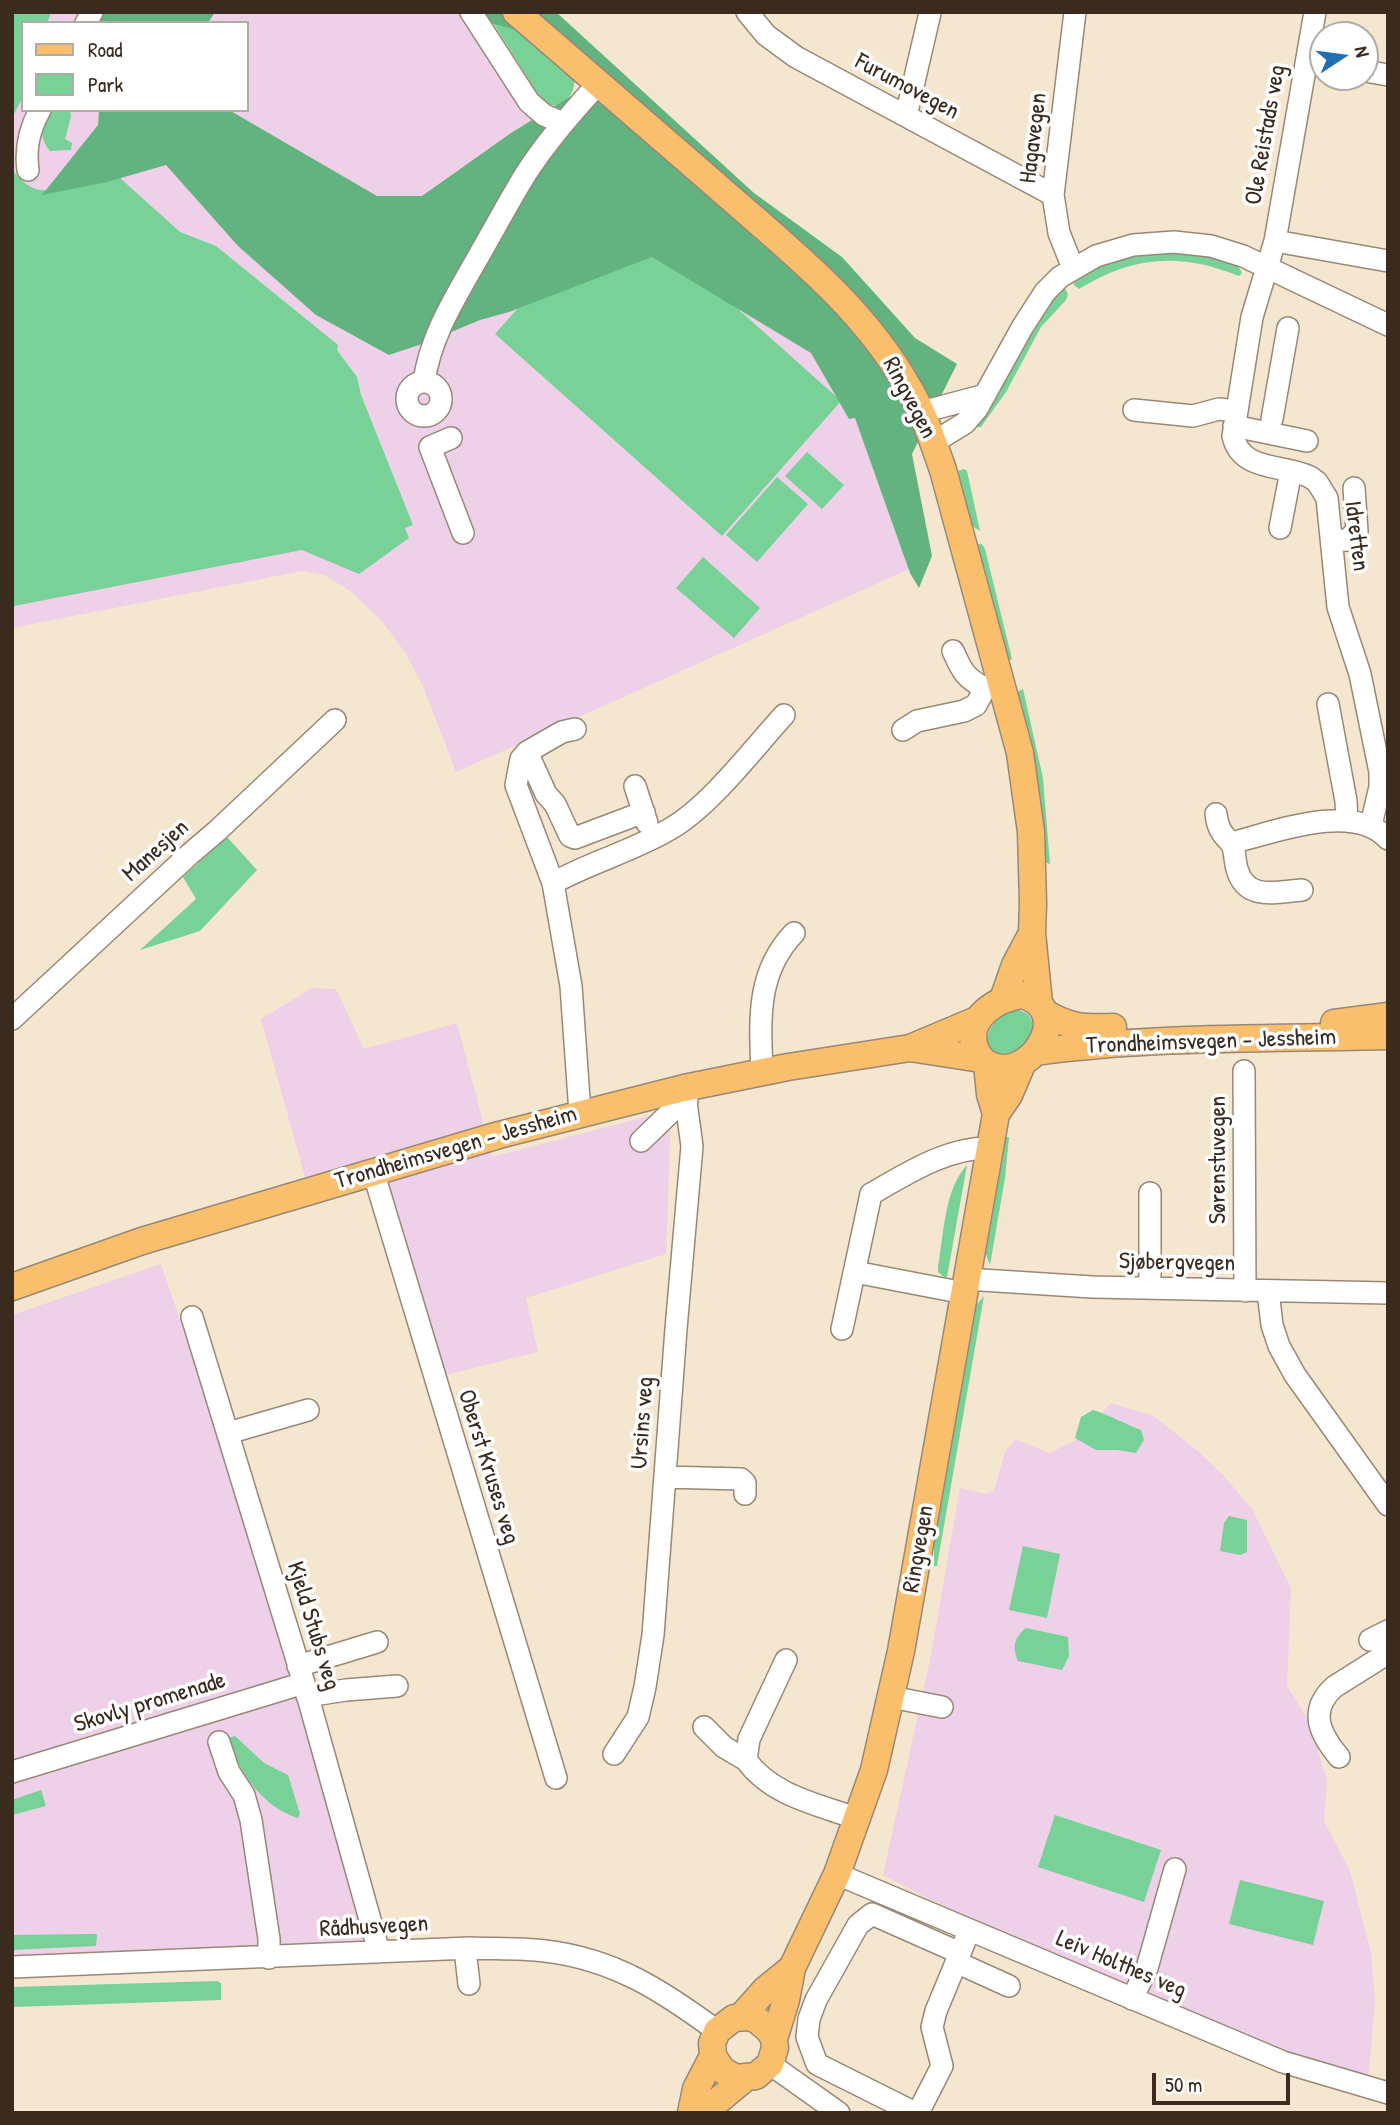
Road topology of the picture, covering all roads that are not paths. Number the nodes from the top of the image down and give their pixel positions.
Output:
1 (471, 12) edge
2 (516, 12) edge
3 (747, 12) edge
4 (1075, 12) edge
5 (930, 13) edge
6 (598, 83) junction
7 (1309, 89) edge
8 (39, 112) edge
9 (906, 116) junction
10 (563, 123) junction
11 (28, 170) dead end
12 (1053, 195) junction
13 (1275, 241) junction
14 (1388, 261) edge
15 (1266, 266) junction
16 (1073, 268) junction
17 (1388, 324) edge
18 (1288, 328) dead end
19 (1242, 381) junction
20 (424, 382) dead end
21 (1278, 387) junction
22 (985, 395) junction
23 (1134, 410) dead end
24 (922, 412) junction
25 (1235, 419) junction
26 (1272, 419) dead end
27 (451, 438) dead end
28 (1307, 441) dead end
29 (933, 442) junction
30 (1291, 471) junction
31 (1354, 488) dead end
32 (1280, 527) dead end
33 (463, 533) dead end
34 (1332, 541) junction
35 (953, 650) dead end
36 (993, 685) junction
37 (1328, 704) dead end
38 (784, 715) dead end
39 (335, 720) dead end
40 (575, 729) dead end
41 (904, 730) dead end
42 (527, 752) junction
43 (635, 786) dead end
44 (643, 813) junction
45 (1216, 814) dead end
46 (1347, 820) junction
47 (1380, 832) edge
48 (652, 839) junction
49 (1232, 843) junction
50 (553, 883) junction
51 (1302, 890) dead end
52 (794, 933) dead end
53 (1032, 933) junction
54 (1003, 999) junction
55 (1042, 1008) junction
56 (1388, 1016) edge
57 (979, 1019) junction
58 (12, 1020) edge
59 (1388, 1036) edge
60 (910, 1048) junction
61 (1029, 1057) junction
62 (984, 1061) junction
63 (1244, 1071) dead end
64 (762, 1072) junction
65 (686, 1094) junction
66 (580, 1113) junction
67 (996, 1114) junction
68 (641, 1141) dead end
69 (990, 1148) junction
70 (373, 1171) junction
71 (1150, 1193) dead end
72 (855, 1272) junction
73 (965, 1286) junction
74 (12, 1287) edge
75 (1150, 1288) junction
76 (1245, 1290) junction
77 (1268, 1290) junction
78 (1388, 1293) edge
79 (192, 1317) dead end
80 (842, 1329) dead end
81 (308, 1410) dead end
82 (228, 1433) junction
83 (665, 1477) junction
84 (745, 1494) dead end
85 (1388, 1505) edge
86 (377, 1642) dead end
87 (1388, 1653) edge
88 (786, 1660) dead end
89 (303, 1682) junction
90 (397, 1686) dead end
91 (891, 1697) junction
92 (942, 1707) dead end
93 (704, 1727) dead end
94 (219, 1742) dead end
95 (614, 1754) dead end
96 (1339, 1757) dead end
97 (746, 1760) junction
98 (12, 1772) edge
99 (556, 1778) dead end
100 (858, 1819) junction
101 (1175, 1869) dead end
102 (837, 1874) junction
103 (969, 1930) junction
104 (465, 1949) junction
105 (379, 1952) junction
106 (958, 1957) junction
107 (269, 1958) junction
108 (12, 1967) edge
109 (792, 1968) junction
110 (469, 1984) dead end
111 (1009, 1986) dead end
112 (1132, 1999) junction
113 (741, 2017) junction
114 (715, 2043) junction
115 (772, 2052) junction
116 (835, 2073) junction
117 (744, 2079) junction
118 (1388, 2094) edge
119 (818, 2098) junction
120 (691, 2113) edge
121 (704, 2113) edge
122 (839, 2113) edge
123 (916, 2113) edge

1 - 10 street
2 - 6 main road, Ringvegen
3 - 9 street, Furumovegen
4 - 12 street, Hagavegen
5 - 9 street
6 - 10 street
6 - 24 main road, Ringvegen
7 - 13 street, Ole Reistads veg
8 - 11 street
9 - 12 street, Furumovegen
10 - 20 street
12 - 16 street, Hagavegen
13 - 14 street
13 - 15 street, Ole Reistads veg
15 - 16 street
15 - 17 street
15 - 19 street
16 - 22 street
18 - 21 street
19 - 21 street
19 - 25 street
21 - 26 street
22 - 24 street
22 - 29 street
23 - 25 street
24 - 29 main road, Ringvegen
25 - 28 street
25 - 30 street, Idretten
27 - 33 street
29 - 36 main road, Ringvegen
30 - 32 street
30 - 34 street, Idretten
31 - 34 street
34 - 47 street, Idretten
35 - 36 street
36 - 41 street
36 - 53 main road, Ringvegen
37 - 46 street
38 - 48 street
39 - 58 street, Manesjen
40 - 42 street
42 - 44 street
42 - 50 street
43 - 44 street
44 - 48 street
45 - 49 street
46 - 47 street, Idretten
46 - 49 street, Idretten
48 - 50 street
49 - 51 street
50 - 66 street
52 - 64 street
53 - 54 main road, Ringvegen
53 - 55 main road, Ringvegen
54 - 55 main road
54 - 57 main road
55 - 56 main road, Trondheimsvegen - Jessheim
55 - 61 main road
57 - 60 main road, Trondheimsvegen - Jessheim
57 - 62 main road
59 - 61 main road, Trondheimsvegen - Jessheim
60 - 62 main road, Trondheimsvegen - Jessheim
60 - 64 main road, Trondheimsvegen - Jessheim
61 - 62 main road
61 - 67 main road, Ringvegen
62 - 67 main road, Ringvegen
63 - 76 street, Sørenstuvegen
64 - 65 main road, Trondheimsvegen - Jessheim
65 - 66 main road, Trondheimsvegen - Jessheim
65 - 68 street
65 - 83 street, Ursins veg
66 - 70 main road, Trondheimsvegen - Jessheim
67 - 69 main road, Ringvegen
69 - 72 street
69 - 73 main road, Ringvegen
70 - 74 main road, Trondheimsvegen - Jessheim
70 - 99 street, Oberst Kruses veg
71 - 75 street
72 - 73 street, Sjøbergvegen
72 - 80 street
73 - 75 street, Sjøbergvegen
73 - 91 main road, Ringvegen
75 - 76 street, Sjøbergvegen
76 - 77 street, Sjøbergvegen
77 - 78 street, Sjøbergvegen
77 - 85 street
79 - 82 street, Kjeld Stubs veg
81 - 82 street
82 - 89 street, Kjeld Stubs veg
83 - 84 street
83 - 95 street, Ursins veg
86 - 89 street
87 - 96 street
88 - 97 street
89 - 90 street
89 - 98 street, Skovly promenade
89 - 105 street, Kjeld Stubs veg
91 - 92 street
91 - 100 main road, Ringvegen
93 - 97 street
94 - 107 street
97 - 100 street
100 - 102 main road, Ringvegen
101 - 112 street
102 - 103 street, Leiv Holthes veg
102 - 109 main road, Ringvegen
103 - 106 street
103 - 112 street, Leiv Holthes veg
104 - 105 street, Rådhusvegen
104 - 110 street
104 - 114 street, Rådhusvegen
105 - 107 street, Rådhusvegen
106 - 111 street
106 - 116 street
106 - 123 street
107 - 108 street, Rådhusvegen
109 - 113 main road, Ringvegen
109 - 115 main road, Ringvegen
112 - 118 street, Leiv Holthes veg
113 - 114 main road, Ringvegen
113 - 115 main road
114 - 117 main road
114 - 120 main road
115 - 117 main road
115 - 119 street
116 - 119 street
116 - 123 street
117 - 121 main road
119 - 122 street

